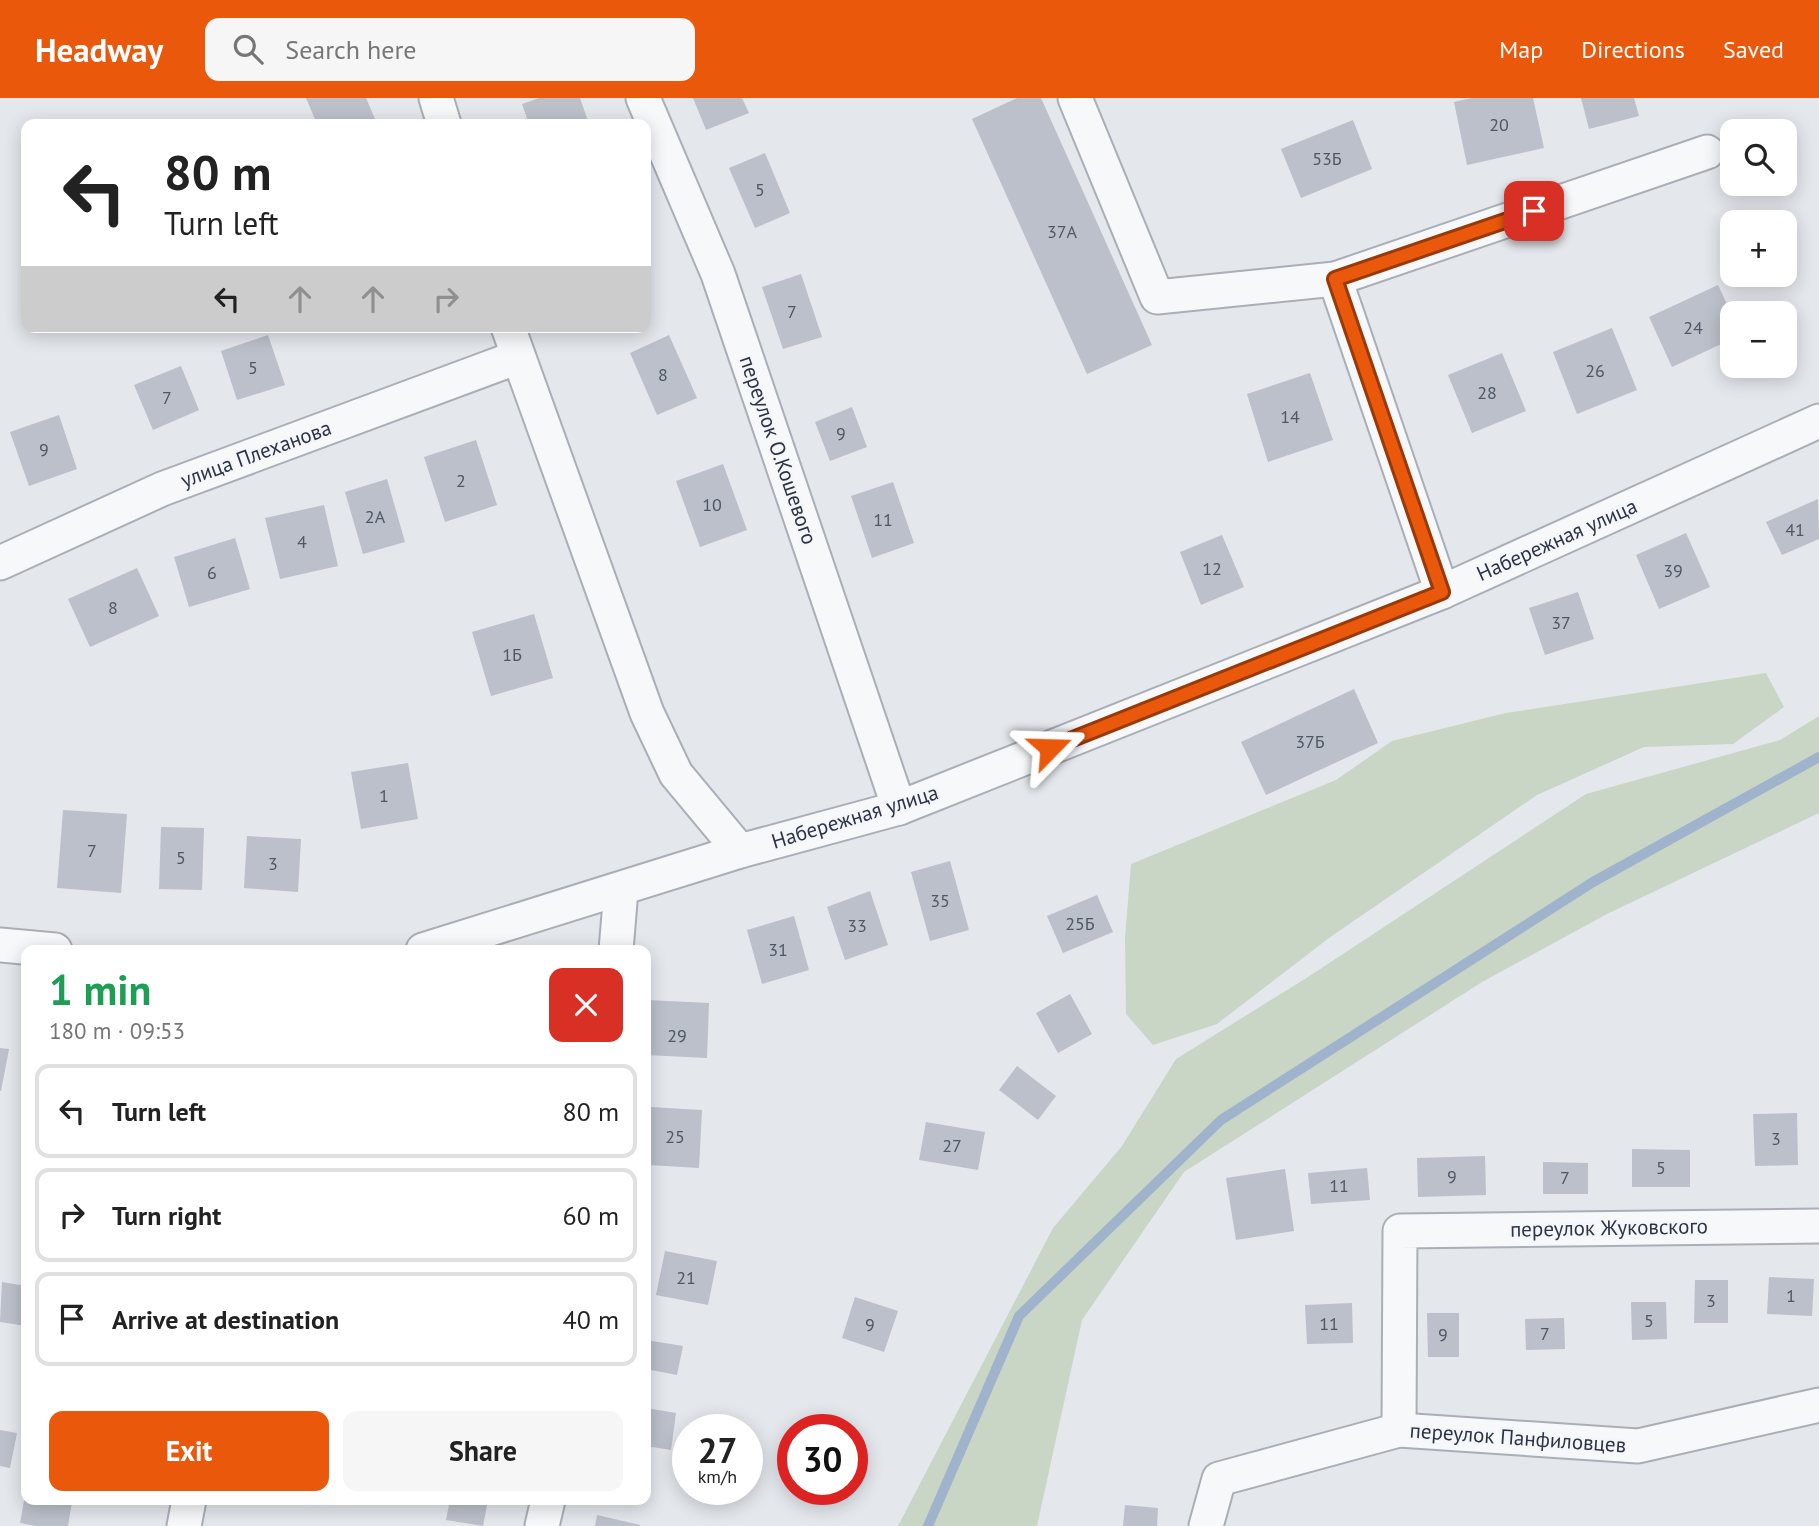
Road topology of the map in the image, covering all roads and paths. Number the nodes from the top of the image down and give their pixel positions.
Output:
1 (436, 98) edge
2 (643, 98) edge
3 (1075, 98) edge
4 (442, 119) edge
5 (1707, 152) dead end
6 (1335, 279) junction
7 (513, 342) edge
8 (1819, 421) edge
9 (0, 563) edge
10 (1442, 592) junction
11 (899, 808) junction
12 (740, 851) junction
13 (621, 890) junction
14 (0, 945) edge
15 (440, 945) edge
16 (616, 945) edge
17 (21, 947) edge
18 (1819, 1226) edge
19 (1819, 1405) edge
20 (1399, 1430) junction
21 (188, 1505) edge
22 (547, 1505) edge
23 (184, 1526) edge
24 (542, 1526) edge
25 (1206, 1526) edge

1 - 4 street
2 - 11 street, переулок О.Кошевого
3 - 6 street
5 - 6 street
6 - 10 street
7 - 9 street, улица Плеханова
7 - 12 street
8 - 10 street, Набережная улица
10 - 11 street, Набережная улица
11 - 12 street, Набережная улица
12 - 13 street, Набережная улица
13 - 15 street, Набережная улица
13 - 16 street
14 - 17 street
18 - 20 street, переулок Жуковского
19 - 20 street, переулок Панфиловцев
20 - 25 street, переулок Панфиловцев
21 - 23 street
22 - 24 street

